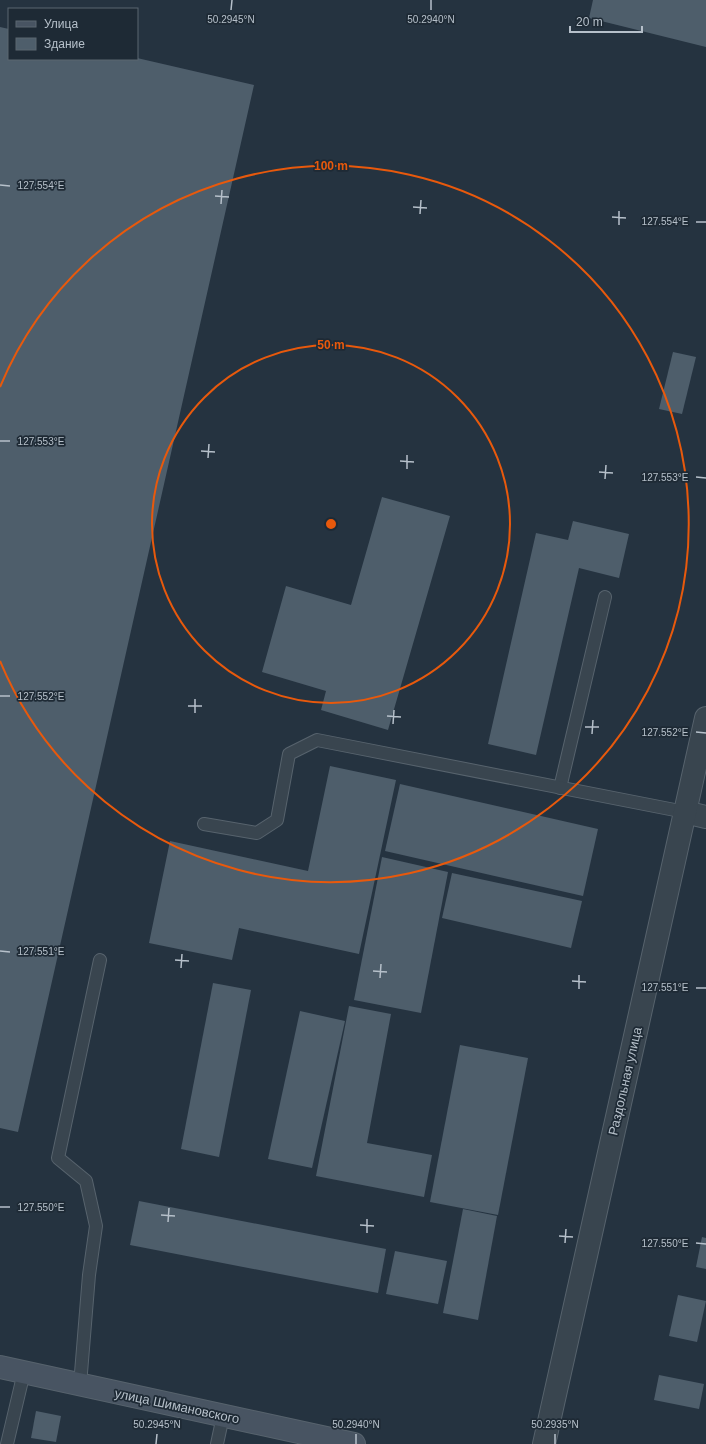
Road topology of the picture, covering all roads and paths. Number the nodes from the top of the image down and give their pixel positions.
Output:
1 (605, 597) dead end
2 (706, 718) edge
3 (560, 788) junction
4 (685, 812) junction
5 (706, 818) edge
6 (204, 824) dead end
7 (100, 960) dead end
8 (0, 1367) edge
9 (24, 1372) junction
10 (80, 1385) junction
11 (224, 1416) junction
12 (7, 1444) edge
13 (217, 1444) edge
14 (354, 1444) edge
15 (544, 1444) edge

1 - 3 lane
2 - 4 street, Раздольная улица
3 - 4 lane
3 - 6 lane
4 - 5 street
4 - 15 street, Раздольная улица
7 - 10 lane
8 - 9 street, улица Шимановского
9 - 10 street, улица Шимановского
9 - 12 lane
10 - 11 street, улица Шимановского
11 - 13 lane
11 - 14 street, улица Шимановского

